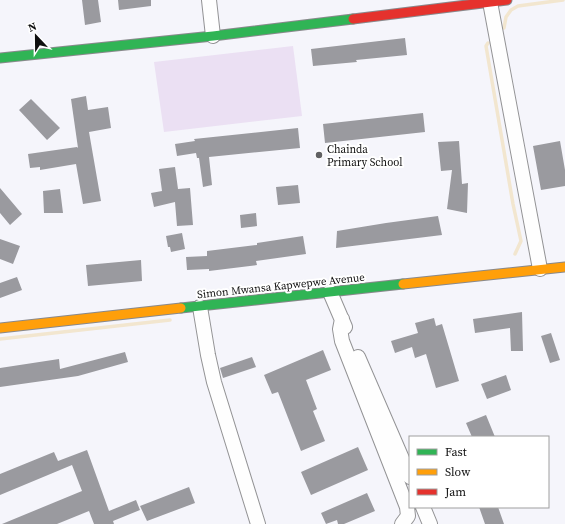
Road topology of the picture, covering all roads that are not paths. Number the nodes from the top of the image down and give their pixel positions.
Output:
1 (209, 0) edge
2 (507, 0) edge
3 (490, 2) junction
4 (447, 4) edge
5 (213, 36) junction
6 (0, 58) edge
7 (565, 267) edge
8 (540, 269) junction
9 (330, 292) junction
10 (200, 307) junction
11 (342, 319) junction
12 (0, 328) edge
13 (409, 475) edge
14 (423, 508) edge
15 (258, 524) edge
16 (402, 524) edge
17 (430, 524) edge

1 - 5 street
2 - 3 main road
3 - 4 main road
3 - 8 street
4 - 5 main road
5 - 6 main road
7 - 8 main road, Simon Mwansa Kapwepwe Avenue
8 - 9 main road, Simon Mwansa Kapwepwe Avenue
9 - 10 main road, Simon Mwansa Kapwepwe Avenue
9 - 11 street
10 - 12 main road, Simon Mwansa Kapwepwe Avenue
10 - 15 street
11 - 13 street
11 - 16 street
14 - 17 street

